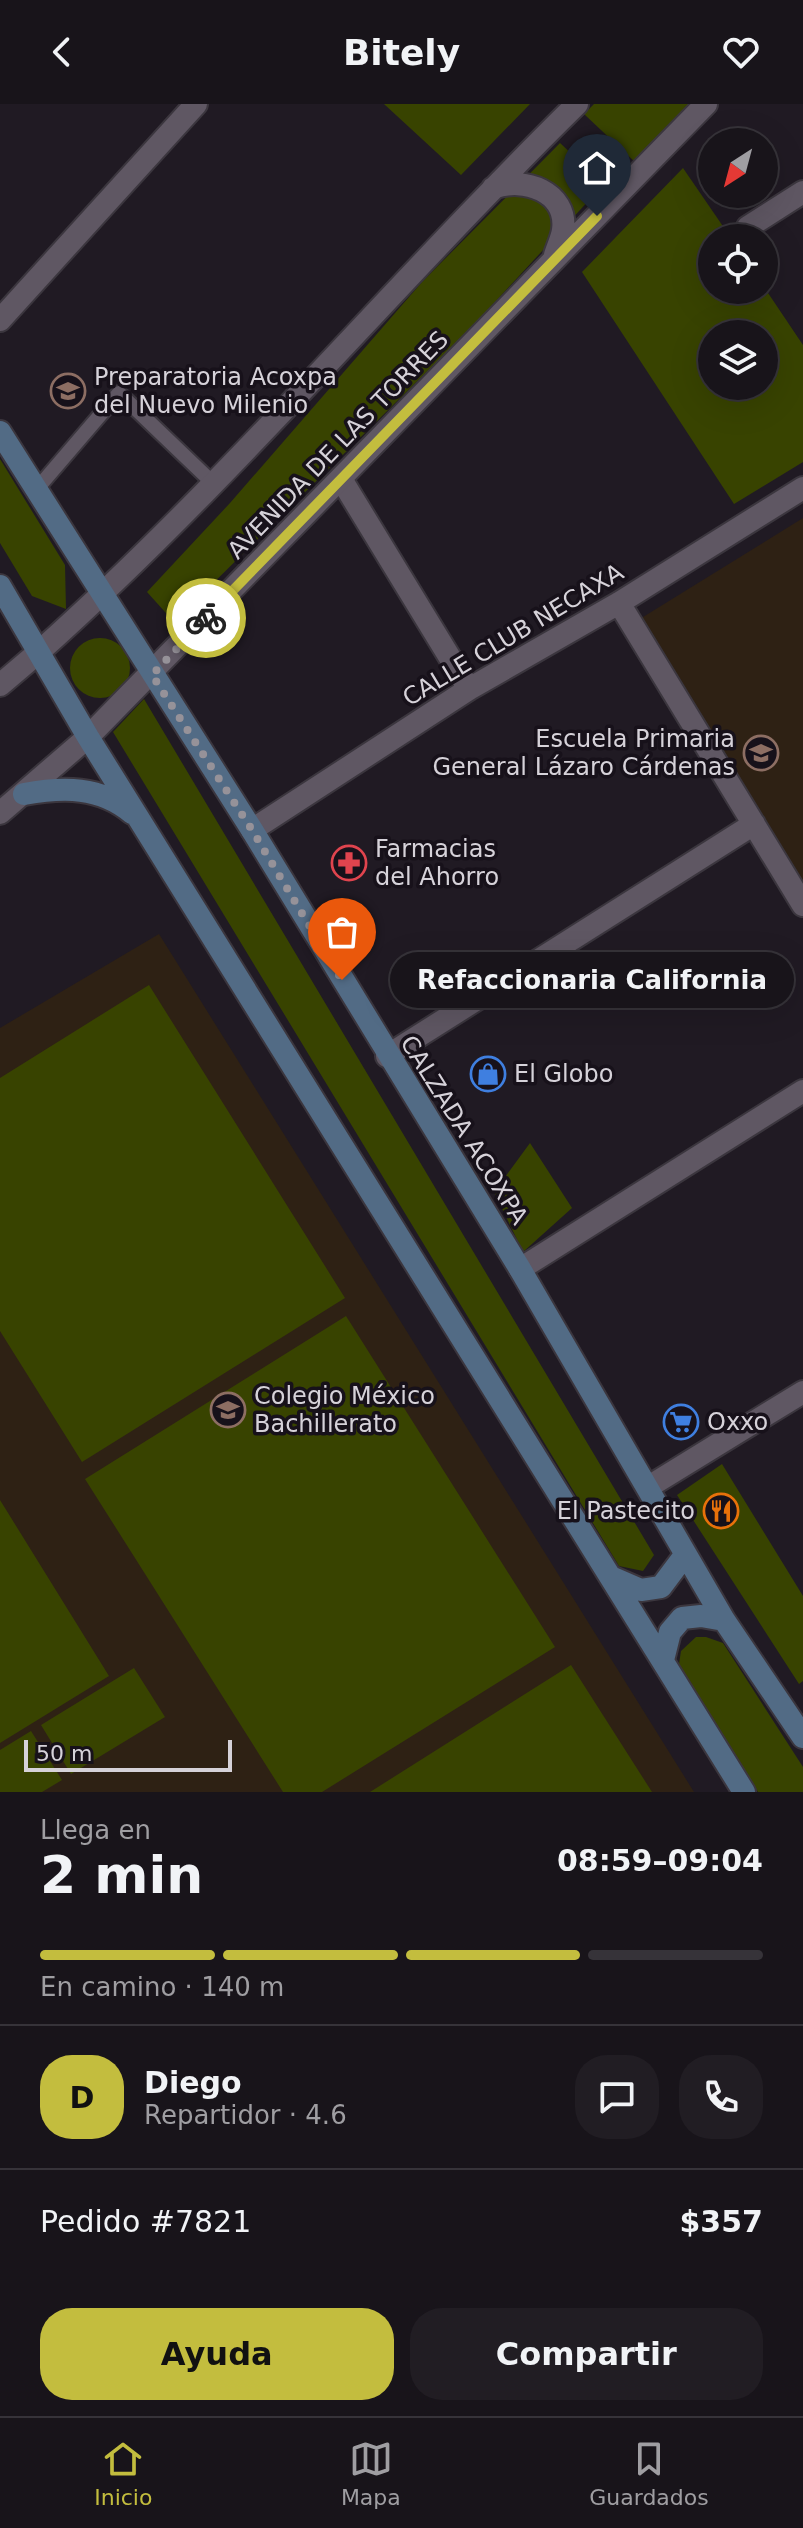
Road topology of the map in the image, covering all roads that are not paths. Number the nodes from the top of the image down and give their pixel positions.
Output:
1 (196, 104) edge
2 (577, 104) edge
3 (706, 104) edge
4 (491, 189) junction
5 (803, 192) edge
6 (753, 224) edge
7 (553, 260) junction
8 (0, 320) edge
9 (0, 432) edge
10 (341, 479) junction
11 (215, 485) junction
12 (803, 488) edge
13 (36, 490) junction
14 (0, 586) edge
15 (102, 596) junction
16 (619, 603) junction
17 (40, 651) junction
18 (152, 675) junction
19 (0, 685) edge
20 (469, 689) junction
21 (88, 737) junction
22 (24, 794) junction
23 (0, 813) edge
24 (140, 820) junction
25 (754, 824) junction
26 (252, 830) junction
27 (803, 905) edge
28 (387, 1056) junction
29 (803, 1091) edge
30 (520, 1269) junction
31 (803, 1392) edge
32 (650, 1486) junction
33 (685, 1555) junction
34 (611, 1577) junction
35 (724, 1620) junction
36 (663, 1660) junction
37 (797, 1712) edge
38 (803, 1737) edge
39 (744, 1792) edge

1 - 8 street
2 - 4 street
3 - 7 street, AVENIDA DE LAS TORRES
4 - 7 street
4 - 11 street
5 - 6 street
7 - 10 street, AVENIDA DE LAS TORRES
9 - 13 main road, CALZADA ACOXPA
10 - 18 street, AVENIDA DE LAS TORRES
10 - 20 street
11 - 13 lane
11 - 15 street
12 - 16 street, CALLE CLUB NECAXA
13 - 15 main road, CALZADA ACOXPA
14 - 17 main road
15 - 17 street
15 - 18 main road, CALZADA ACOXPA
16 - 20 street, CALLE CLUB NECAXA
16 - 25 street
17 - 19 street
17 - 21 main road
18 - 21 street, AVENIDA DE LAS TORRES
18 - 26 main road, CALZADA ACOXPA
20 - 26 street, CALLE CLUB NECAXA
21 - 22 street, AVENIDA DE LAS TORRES
21 - 24 main road
22 - 23 street, AVENIDA DE LAS TORRES
22 - 24 main road
24 - 34 main road
25 - 27 street
25 - 28 street
26 - 28 main road, CALZADA ACOXPA
28 - 30 main road, CALZADA ACOXPA
29 - 30 street
30 - 32 main road, CALZADA ACOXPA
31 - 32 street
32 - 33 main road, CALZADA ACOXPA
33 - 34 main road
33 - 35 main road, CALZADA ACOXPA
34 - 36 main road
35 - 36 main road
35 - 37 main road, CALZADA ACOXPA
36 - 39 main road
37 - 38 main road, CALZADA ACOXPA

